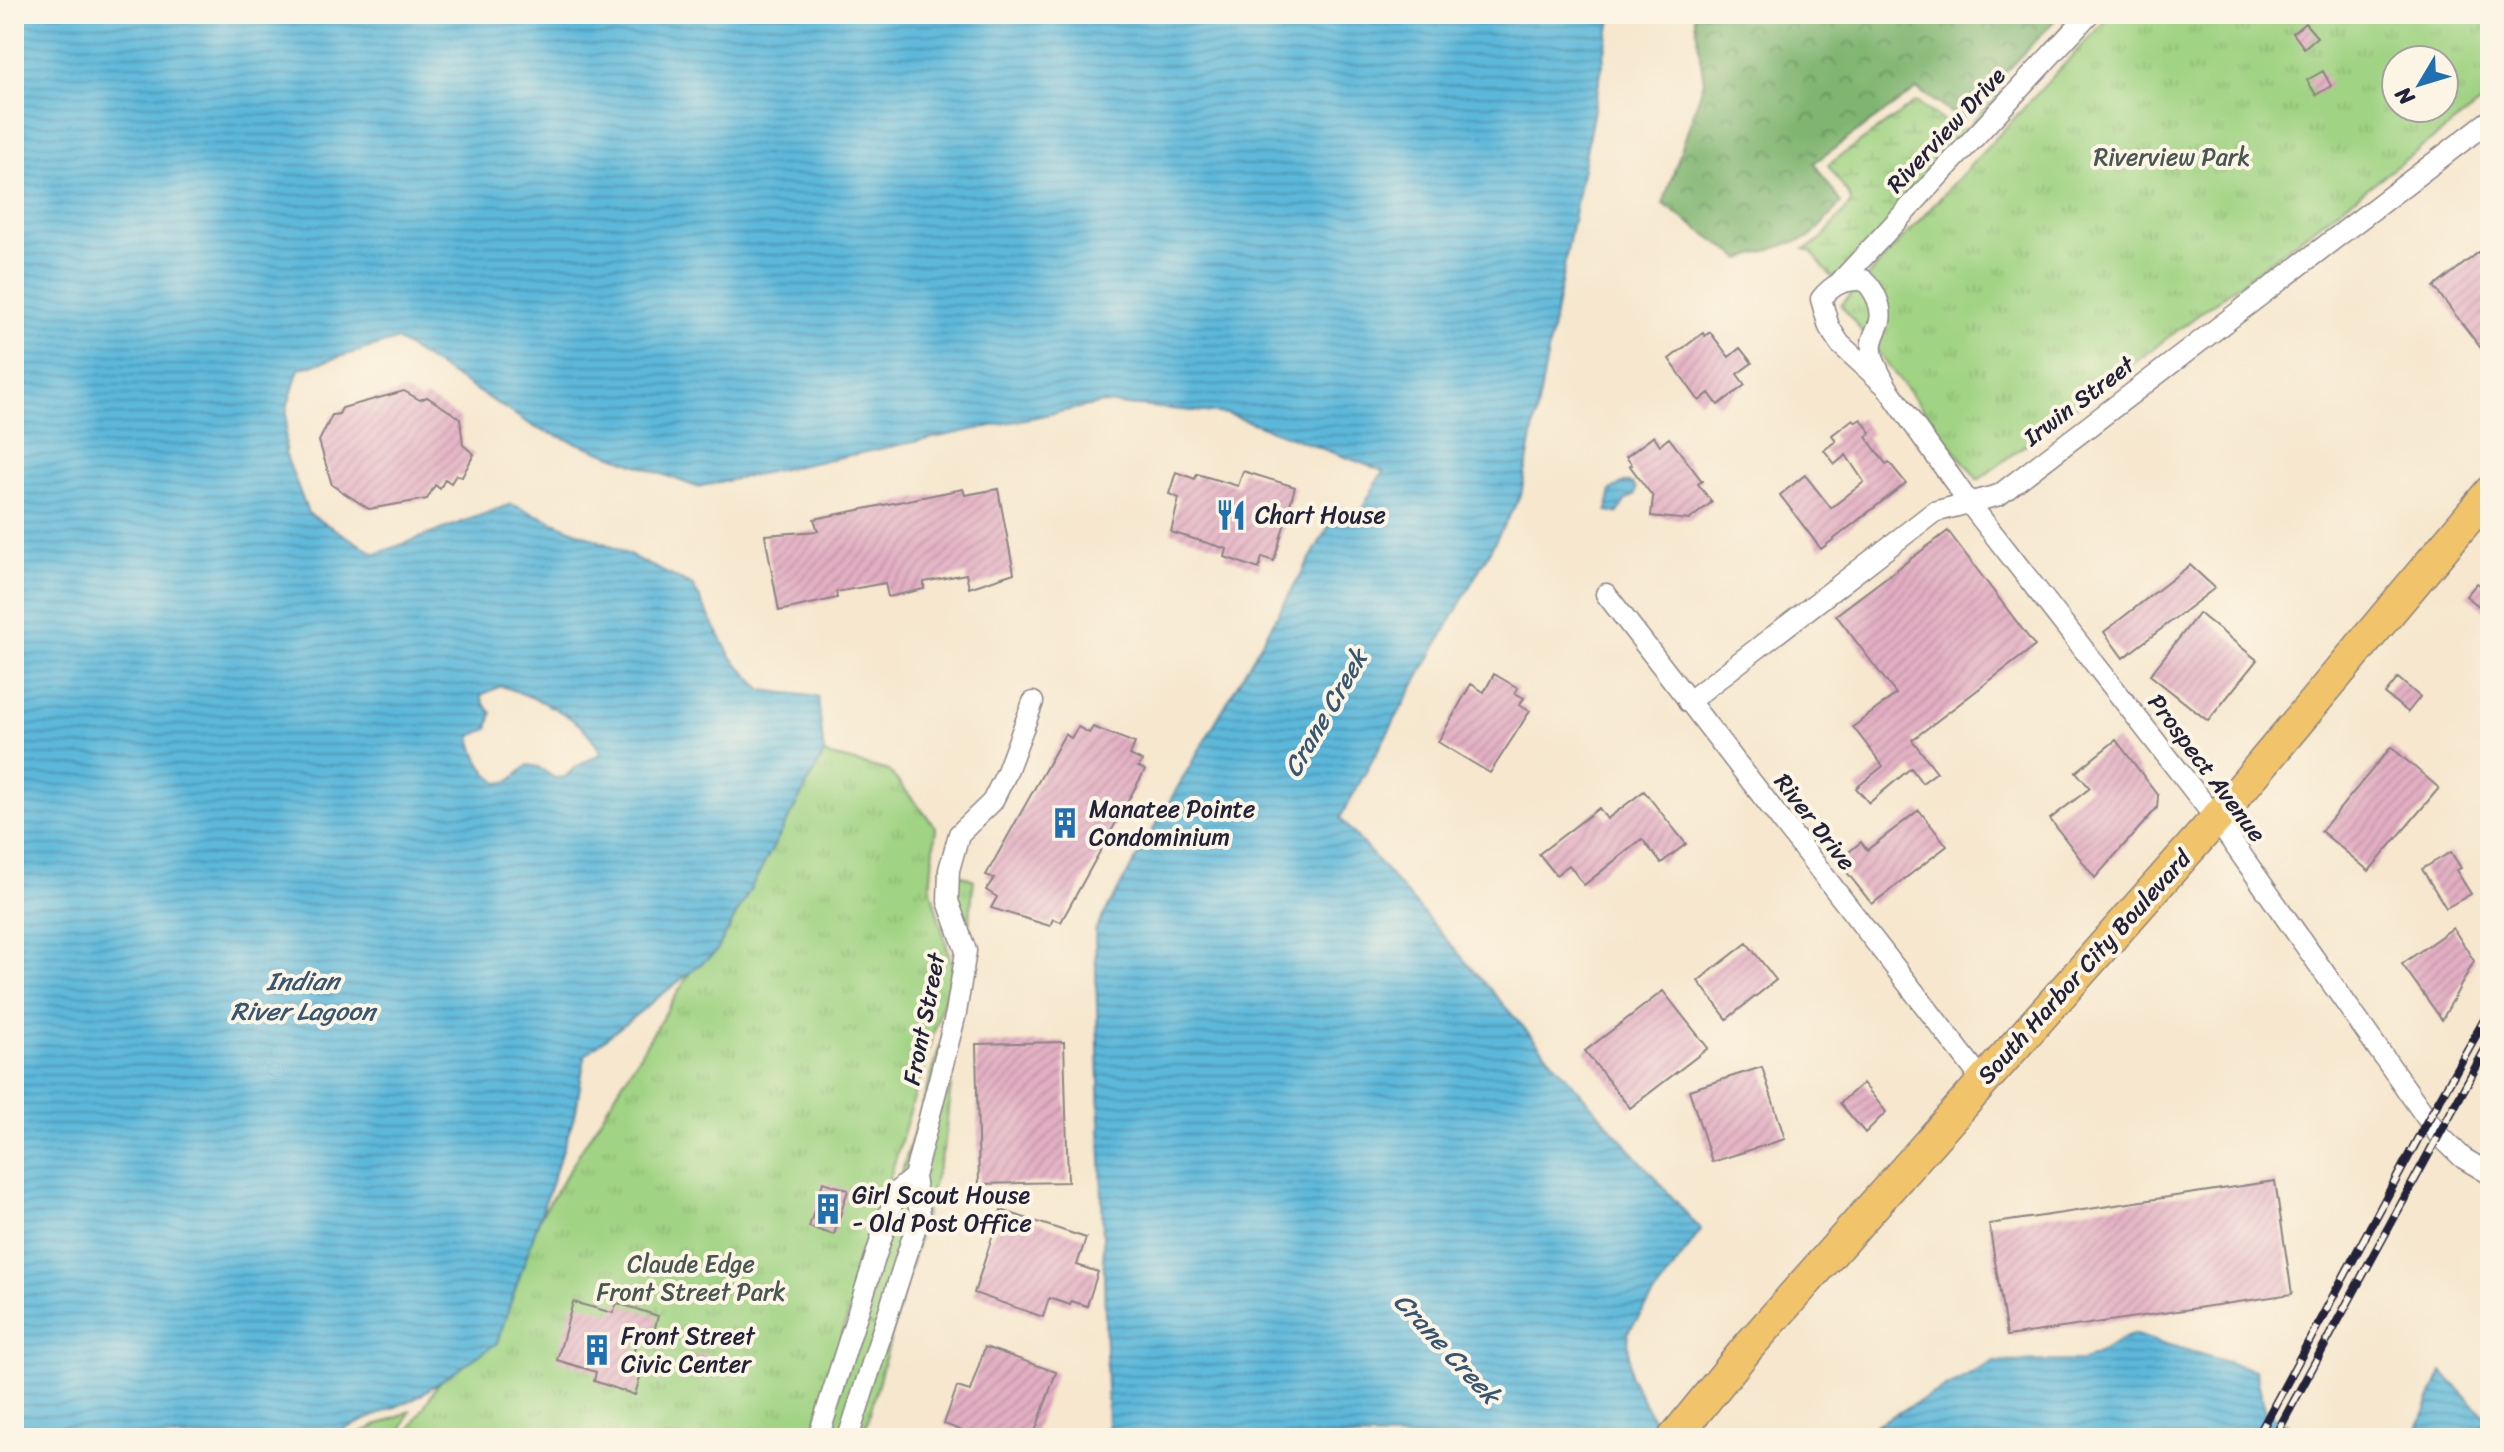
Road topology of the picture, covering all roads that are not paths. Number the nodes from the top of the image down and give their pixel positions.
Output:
1 (2089, 14) edge
2 (2490, 120) edge
3 (1840, 282) junction
4 (1887, 387) junction
5 (2490, 492) edge
6 (1970, 504) junction
7 (1606, 594) dead end
8 (1033, 702) dead end
9 (1688, 702) junction
10 (2216, 819) junction
11 (1983, 1081) junction
12 (2490, 1174) edge
13 (914, 1177) junction
14 (818, 1438) edge
15 (848, 1438) edge
16 (1674, 1438) edge

1 - 3 street, Riverview Drive
2 - 6 street, Irwin Street
3 - 4 street, Prospect Avenue
3 - 4 street, Prospect Avenue
4 - 6 street, Prospect Avenue
5 - 10 main road, South Harbor City Boulevard
6 - 9 street, Irwin Street
6 - 10 street, Prospect Avenue
7 - 9 street, River Drive
8 - 13 street, Front Street
9 - 11 street, River Drive
10 - 11 main road, South Harbor City Boulevard
10 - 12 street, Prospect Avenue
11 - 16 main road, South Harbor City Boulevard
13 - 14 street, Front Street
13 - 15 street, Front Street

